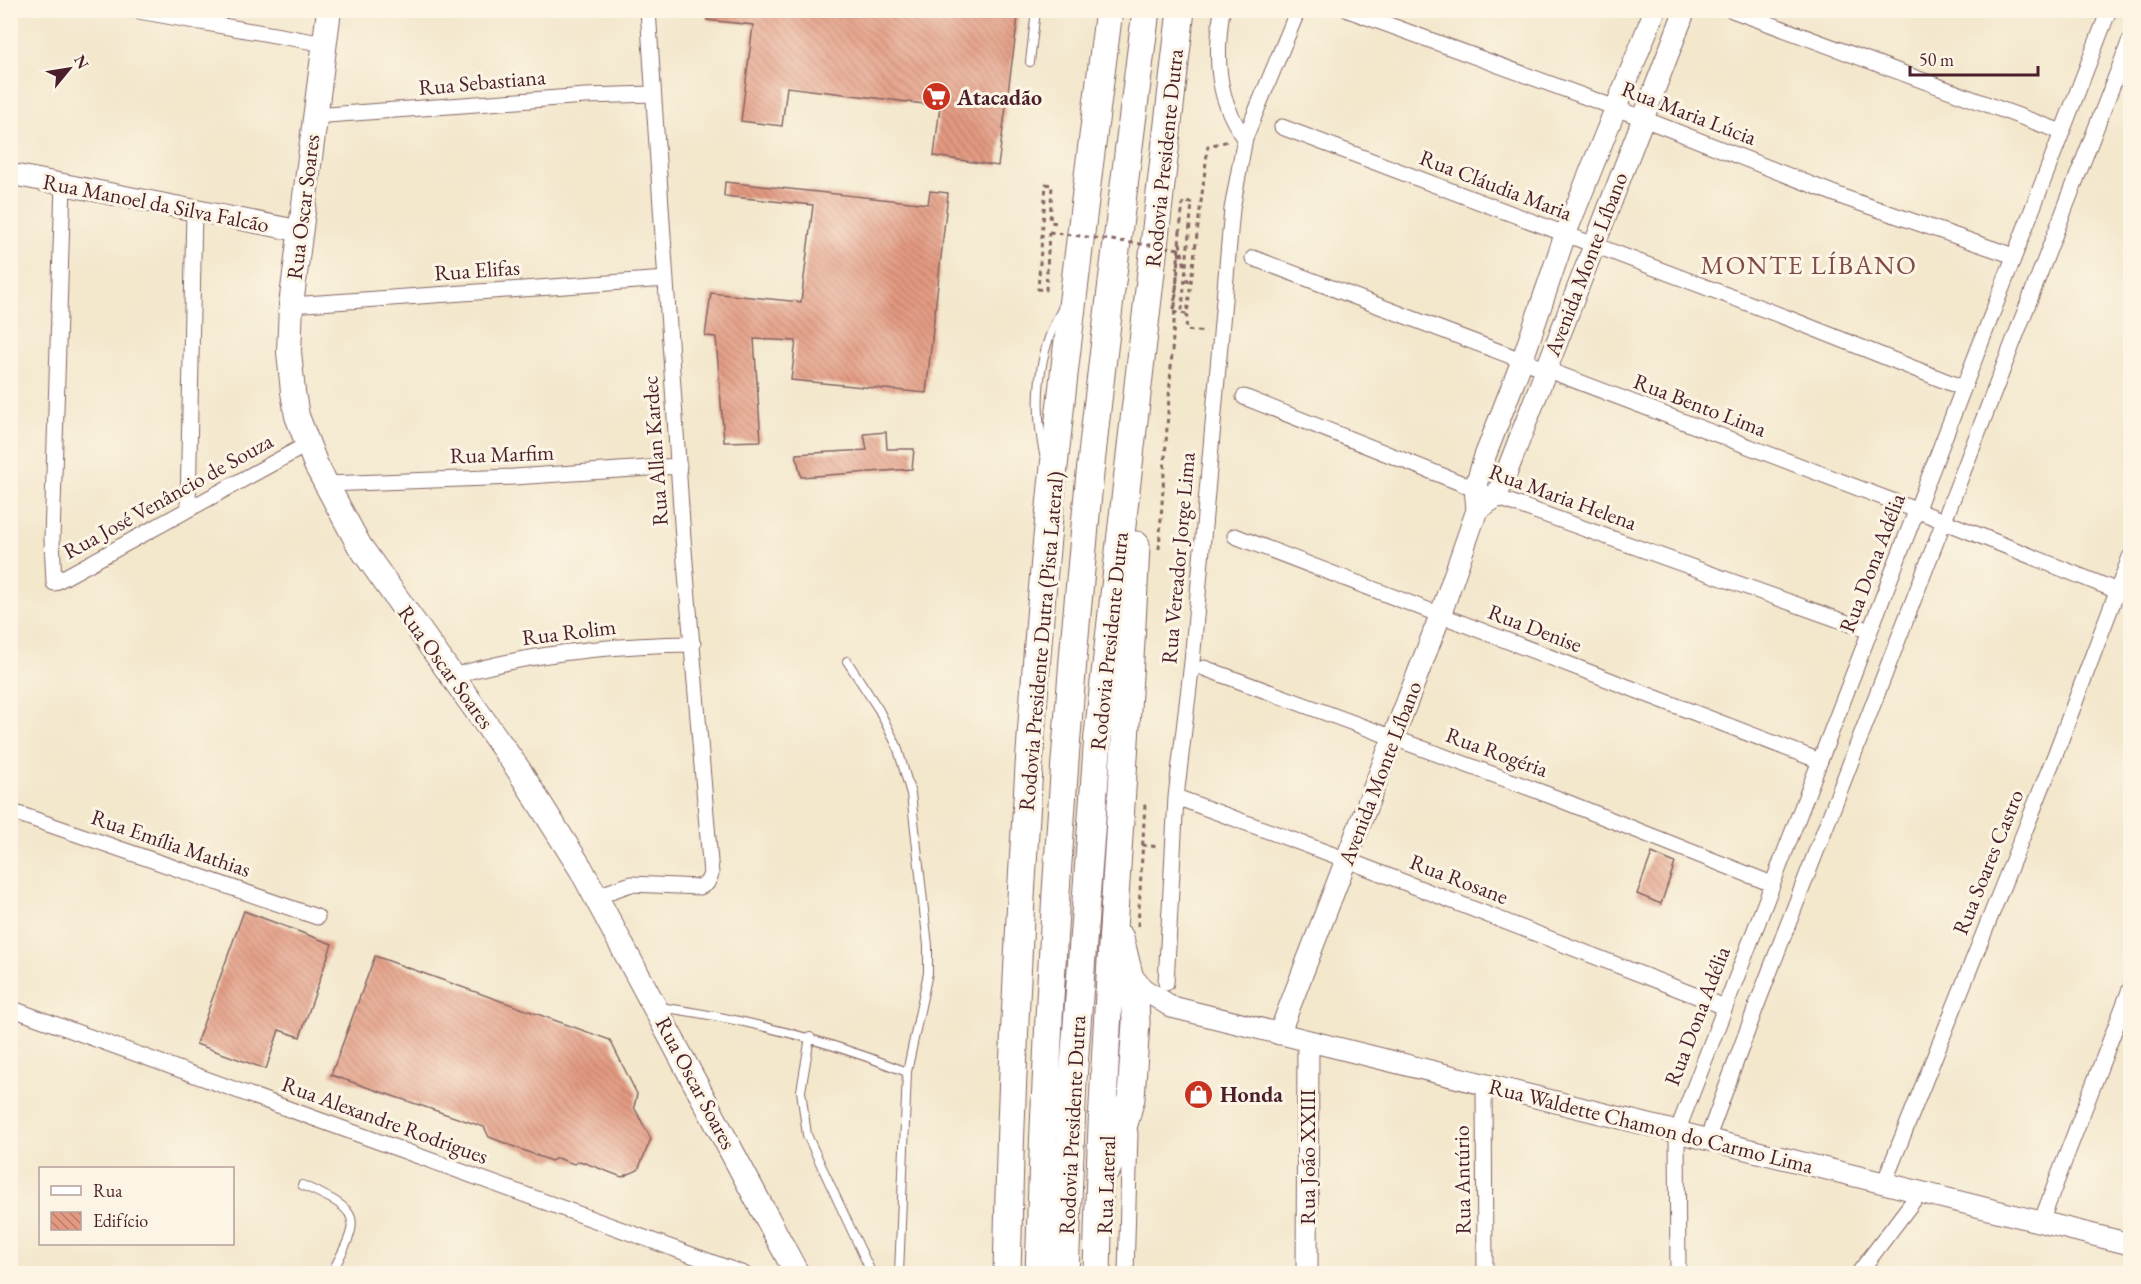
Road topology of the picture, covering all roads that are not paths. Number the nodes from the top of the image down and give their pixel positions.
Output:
1 (328, 10) edge
2 (648, 10) edge
3 (1036, 10) edge
4 (1109, 10) edge
5 (1146, 10) edge
6 (1181, 10) edge
7 (1222, 10) edge
8 (1298, 10) edge
9 (1348, 10) edge
10 (1655, 10) edge
11 (1685, 10) edge
12 (1732, 10) edge
13 (137, 11) edge
14 (2103, 12) edge
15 (2130, 40) edge
16 (325, 44) junction
17 (1030, 62) dead end
18 (653, 94) junction
19 (1616, 108) junction
20 (314, 116) junction
21 (1642, 119) junction
22 (1282, 127) dead end
23 (2062, 132) junction
24 (1245, 138) junction
25 (10, 174) edge
26 (63, 184) junction
27 (194, 210) junction
28 (300, 231) junction
29 (1565, 235) junction
30 (1593, 246) junction
31 (2014, 256) junction
32 (1253, 258) dead end
33 (666, 279) junction
34 (291, 305) junction
35 (1142, 349) junction
36 (1522, 361) junction
37 (1545, 371) junction
38 (1963, 388) junction
39 (1244, 397) dead end
40 (306, 445) junction
41 (679, 466) junction
42 (326, 484) junction
43 (1475, 488) junction
44 (1496, 497) junction
45 (188, 508) junction
46 (1477, 510) junction
47 (1916, 510) junction
48 (1946, 521) junction
49 (1235, 536) dead end
50 (2130, 557) edge
51 (2124, 594) edge
52 (1440, 616) junction
53 (1870, 631) junction
54 (693, 644) junction
55 (847, 661) dead end
56 (1204, 668) dead end
57 (453, 676) junction
58 (1393, 737) junction
59 (1820, 761) junction
60 (1176, 797) junction
61 (10, 812) edge
62 (1347, 860) junction
63 (1772, 884) junction
64 (597, 896) junction
65 (1114, 911) junction
66 (317, 917) dead end
67 (1130, 974) junction
68 (1166, 983) dead end
69 (2130, 989) edge
70 (656, 1007) junction
71 (1172, 1007) junction
72 (1725, 1007) junction
73 (10, 1008) edge
74 (1136, 1022) junction
75 (1279, 1034) junction
76 (810, 1037) junction
77 (1308, 1041) junction
78 (907, 1072) junction
79 (1484, 1086) junction
80 (1131, 1098) junction
81 (1677, 1132) junction
82 (1707, 1140) junction
83 (1884, 1183) junction
84 (302, 1185) dead end
85 (1099, 1186) junction
86 (1920, 1192) junction
87 (2041, 1221) junction
88 (2130, 1244) edge
89 (331, 1274) edge
90 (744, 1274) edge
91 (797, 1274) edge
92 (872, 1274) edge
93 (899, 1274) edge
94 (1007, 1274) edge
95 (1039, 1274) edge
96 (1065, 1274) edge
97 (1097, 1274) edge
98 (1126, 1274) edge
99 (1307, 1274) edge
100 (1485, 1274) edge
101 (1678, 1274) edge
102 (1858, 1274) edge

1 - 16 main road, Rua Oscar Soares
2 - 18 street, Rua Allan Kardec
3 - 17 lane
4 - 94 highway, Rodovia Presidente Dutra (Pista Lateral)
5 - 95 highway, Rodovia Presidente Dutra
6 - 35 highway, Rodovia Presidente Dutra
7 - 24 street
8 - 24 street, Rua Vereador Jorge Lima
9 - 19 street, Rua Maria Lúcia
10 - 19 street, Avenida Monte Líbano
11 - 21 street, Avenida Monte Líbano
12 - 23 street
13 - 16 street
14 - 23 street, Rua Dona Adélia
15 - 48 street
16 - 20 main road, Rua Oscar Soares
18 - 20 street, Rua Sebastiana
18 - 33 street, Rua Allan Kardec
19 - 21 street, Rua Maria Lúcia
19 - 29 street, Avenida Monte Líbano
20 - 28 main road, Rua Oscar Soares
21 - 30 street, Avenida Monte Líbano
21 - 31 street, Rua Maria Lúcia
22 - 29 street, Rua Cláudia Maria
23 - 31 street, Rua Dona Adélia
24 - 60 street, Rua Vereador Jorge Lima
25 - 26 street, Rua Manoel da Silva Falcão
26 - 27 street, Rua Manoel da Silva Falcão
26 - 45 street, Rua José Venâncio de Souza
27 - 28 street, Rua Manoel da Silva Falcão
27 - 45 street
28 - 34 main road, Rua Oscar Soares
29 - 30 street, Rua Cláudia Maria
29 - 36 street, Avenida Monte Líbano
30 - 37 street, Avenida Monte Líbano
30 - 38 street, Rua Cláudia Maria
31 - 38 street, Rua Dona Adélia
32 - 36 street, Rua Bento Lima
33 - 34 street, Rua Elifas
33 - 41 street, Rua Allan Kardec
34 - 40 main road, Rua Oscar Soares
35 - 65 highway
35 - 96 highway, Rodovia Presidente Dutra
36 - 37 street, Rua Bento Lima
36 - 43 street, Avenida Monte Líbano
37 - 44 street, Avenida Monte Líbano
37 - 47 street, Rua Bento Lima
38 - 47 street, Rua Dona Adélia
39 - 43 street, Rua Maria Helena
40 - 42 main road, Rua Oscar Soares
40 - 45 street, Rua José Venâncio de Souza
41 - 42 street, Rua Marfim
41 - 54 street, Rua Allan Kardec
42 - 57 main road, Rua Oscar Soares
43 - 44 street, Rua Maria Helena
43 - 46 street, Avenida Monte Líbano
44 - 46 street
44 - 53 street, Rua Maria Helena
46 - 52 street, Avenida Monte Líbano
47 - 48 street, Rua Bento Lima
47 - 53 street, Rua Dona Adélia
48 - 51 street, Rua Bento Lima
48 - 82 street
49 - 52 street, Rua Denise
50 - 51 street, Rua Soares Castro
51 - 83 street, Rua Soares Castro
52 - 58 street, Avenida Monte Líbano
52 - 59 street, Rua Denise
53 - 59 street, Rua Dona Adélia
54 - 57 street, Rua Rolim
54 - 64 street, Rua Allan Kardec
55 - 78 lane
56 - 58 street, Rua Rogéria
57 - 64 main road, Rua Oscar Soares
58 - 62 street, Avenida Monte Líbano
58 - 63 street, Rua Rogéria
59 - 63 street, Rua Dona Adélia
60 - 62 street, Rua Rosane
60 - 68 street, Rua Vereador Jorge Lima
61 - 66 street, Rua Emília Mathias
62 - 72 street, Rua Rosane
62 - 75 street, Avenida Monte Líbano
63 - 72 street, Rua Dona Adélia
64 - 70 main road, Rua Oscar Soares
65 - 67 highway
65 - 85 highway
67 - 71 street, Rua Waldette Chamon do Carmo Lima
67 - 74 highway
69 - 87 street
70 - 76 lane
70 - 91 main road, Rua Oscar Soares
71 - 74 street, Rua Waldette Chamon do Carmo Lima
71 - 75 street, Rua Waldette Chamon do Carmo Lima
72 - 81 street, Rua Dona Adélia
73 - 90 street, Rua Alexandre Rodrigues
74 - 80 highway
75 - 77 street, Rua Waldette Chamon do Carmo Lima
76 - 78 lane
76 - 92 lane
77 - 79 street, Rua Waldette Chamon do Carmo Lima
77 - 99 street, Rua João XXIII
78 - 93 lane
79 - 81 street, Rua Waldette Chamon do Carmo Lima
79 - 100 street, Rua Antúrio
80 - 85 highway
80 - 98 street, Rua Lateral
81 - 82 street, Rua Waldette Chamon do Carmo Lima
81 - 101 street
82 - 83 street, Rua Waldette Chamon do Carmo Lima
83 - 86 street, Rua Waldette Chamon do Carmo Lima
84 - 89 lane
85 - 97 highway
86 - 87 street, Rua Waldette Chamon do Carmo Lima
86 - 102 street
87 - 88 street, Rua Waldette Chamon do Carmo Lima

